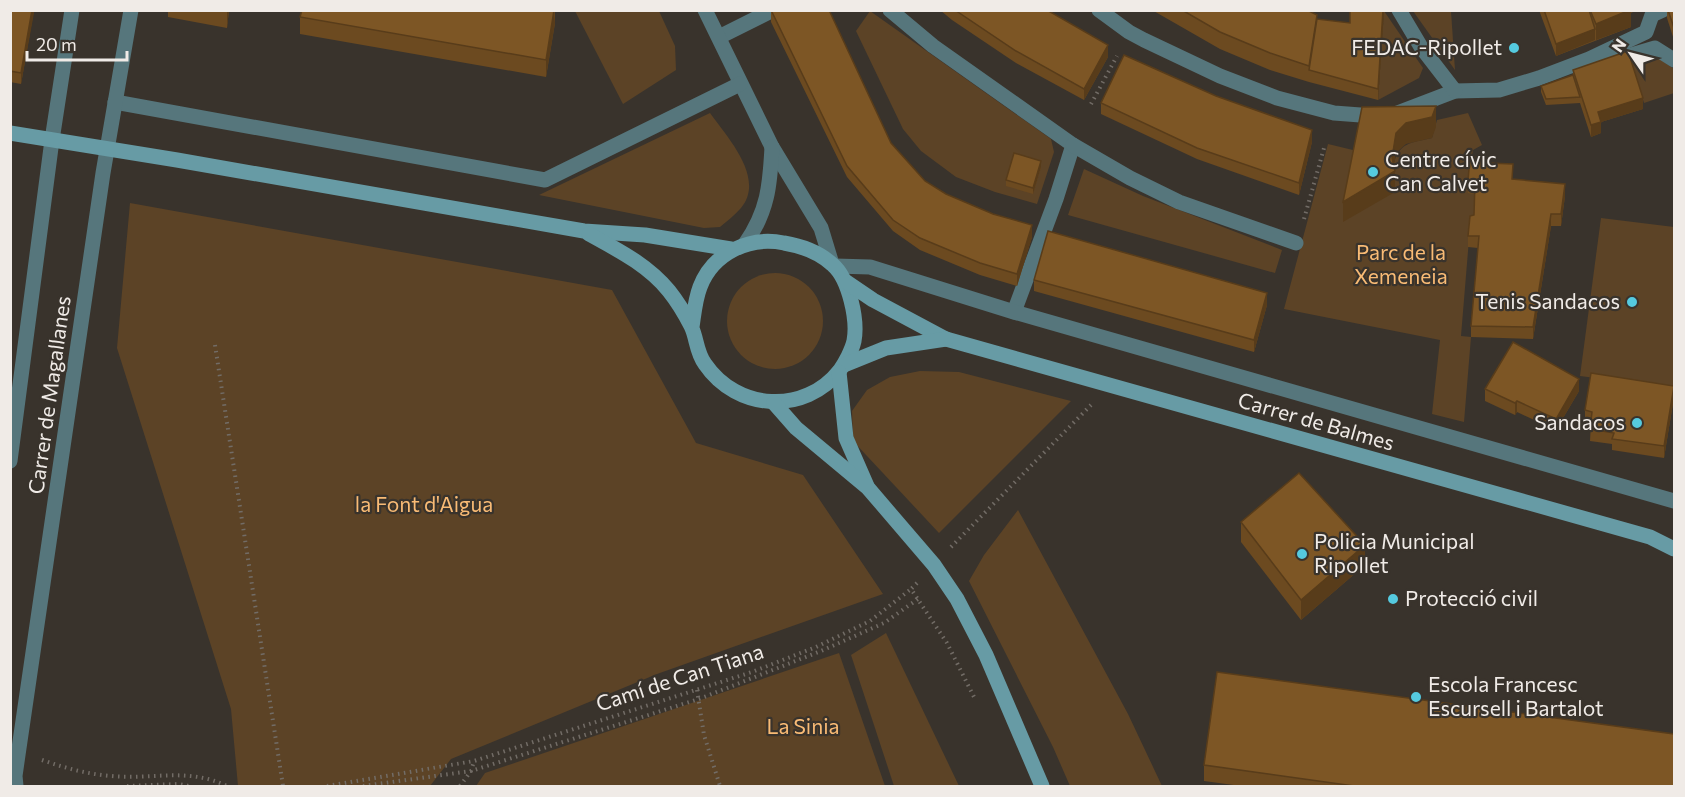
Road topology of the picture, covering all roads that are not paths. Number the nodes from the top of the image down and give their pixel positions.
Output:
1 (72, 10) edge
2 (131, 10) edge
3 (705, 10) edge
4 (773, 10) edge
5 (890, 10) edge
6 (1099, 10) edge
7 (1399, 10) edge
8 (1663, 10) edge
9 (719, 37) junction
10 (1589, 59) junction
11 (1674, 60) edge
12 (740, 84) junction
13 (1455, 91) junction
14 (115, 102) junction
15 (10, 133) edge
16 (52, 140) junction
17 (1073, 145) junction
18 (772, 147) junction
19 (107, 150) junction
20 (584, 231) junction
21 (1296, 243) dead end
22 (738, 246) junction
23 (833, 265) junction
24 (845, 281) junction
25 (1014, 312) junction
26 (692, 327) junction
27 (945, 339) junction
28 (841, 368) junction
29 (774, 403) junction
30 (10, 461) edge
31 (868, 488) junction
32 (1674, 501) edge
33 (1650, 537) junction
34 (1674, 538) edge
35 (1674, 549) edge
36 (16, 786) edge
37 (1042, 786) edge

1 - 16 street, Carrer de Magallanes
2 - 14 street, Carrer de Magallanes
3 - 9 street
4 - 9 street
5 - 17 street
6 - 13 street
7 - 13 street
8 - 10 street
9 - 12 street
10 - 11 street
10 - 13 street
12 - 14 street
12 - 18 street
14 - 19 street, Carrer de Magallanes
15 - 16 main road
16 - 19 main road
16 - 30 street, Carrer de Magallanes
17 - 21 street
17 - 25 street
18 - 22 street
18 - 23 street
19 - 20 main road
19 - 36 street, Carrer de Magallanes
20 - 22 main road
20 - 26 main road
22 - 23 main road
22 - 26 main road
23 - 24 main road
23 - 25 street
24 - 27 main road
24 - 28 main road
25 - 32 street
26 - 29 main road
27 - 28 main road
27 - 33 main road, Carrer de Balmes
28 - 29 main road
28 - 31 main road
29 - 31 main road
31 - 37 main road
33 - 34 main road
33 - 35 main road, Carrer de Balmes

